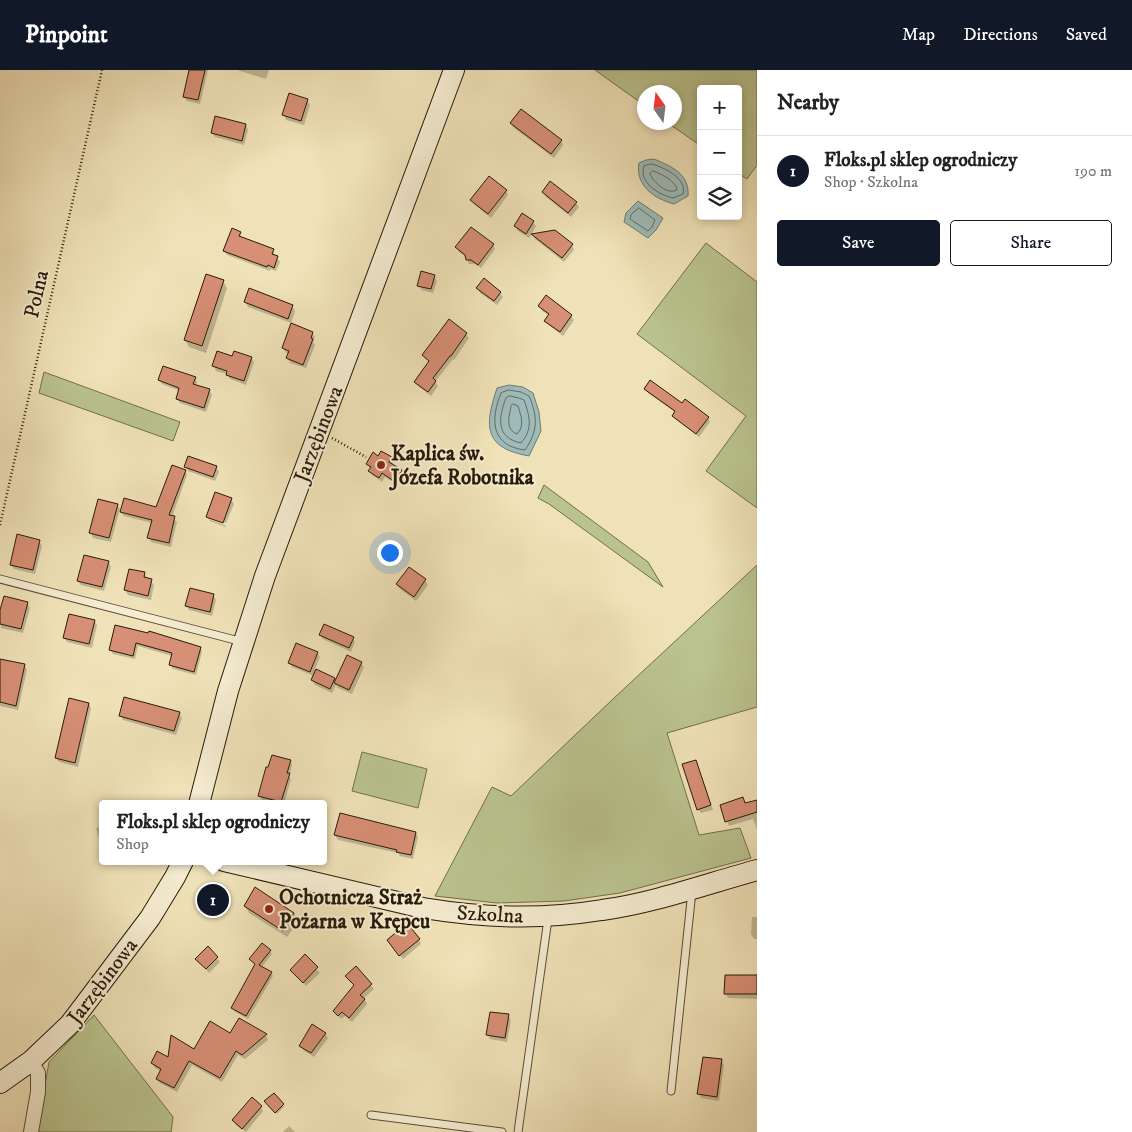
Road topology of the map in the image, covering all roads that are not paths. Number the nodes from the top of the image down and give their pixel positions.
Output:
1 (454, 70) edge
2 (0, 579) edge
3 (243, 642) junction
4 (200, 800) edge
5 (180, 865) edge
6 (241, 865) edge
7 (757, 870) edge
8 (692, 888) junction
9 (549, 916) junction
10 (31, 1061) junction
11 (0, 1083) edge
12 (671, 1091) dead end
13 (371, 1115) dead end
14 (30, 1132) edge
15 (502, 1132) edge
16 (518, 1132) edge

1 - 3 street, Jarzębinowa
2 - 3 lane
3 - 4 street, Jarzębinowa
5 - 10 street, Jarzębinowa
6 - 9 street, Szkolna
7 - 8 street, Szkolna
8 - 9 street, Szkolna
8 - 12 lane
9 - 16 lane
10 - 11 street, Jarzębinowa
10 - 14 street
13 - 15 lane

